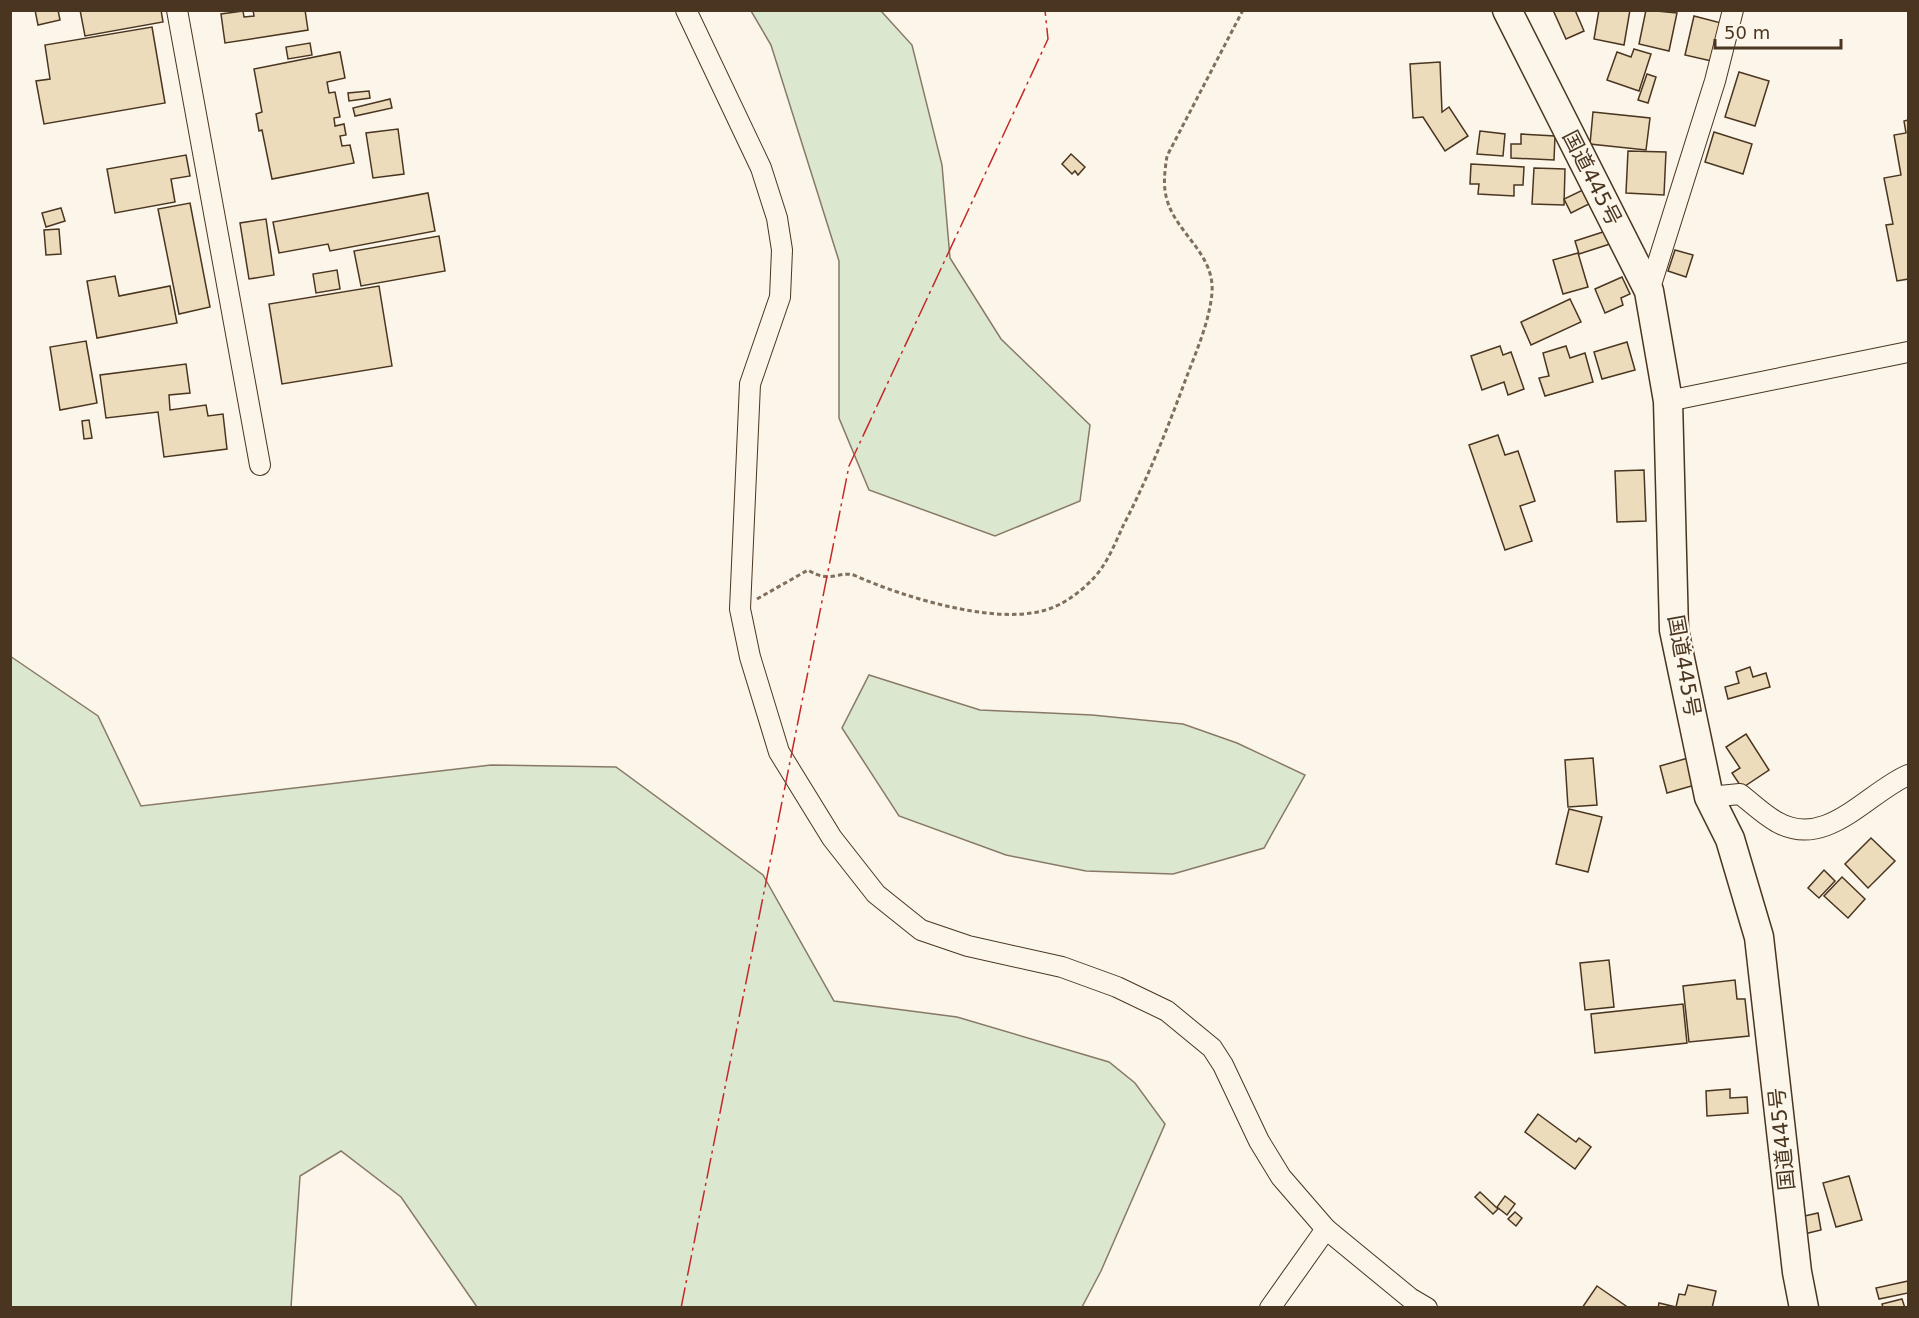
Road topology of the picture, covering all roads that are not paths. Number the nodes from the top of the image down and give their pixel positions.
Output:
1 (177, 10) edge
2 (686, 10) edge
3 (1507, 10) edge
4 (1733, 10) edge
5 (1649, 291) junction
6 (1908, 352) edge
7 (1668, 401) junction
8 (260, 465) dead end
9 (1908, 775) edge
10 (1709, 797) junction
11 (1326, 1229) junction
12 (1270, 1308) edge
13 (1427, 1308) edge
14 (1804, 1308) edge

1 - 8 street
2 - 11 street
3 - 5 highway, 国道445号
4 - 5 street
5 - 7 highway, 国道445号
6 - 7 street
7 - 10 highway, 国道445号
9 - 10 street
10 - 14 highway, 国道445号
11 - 12 street
11 - 13 street

